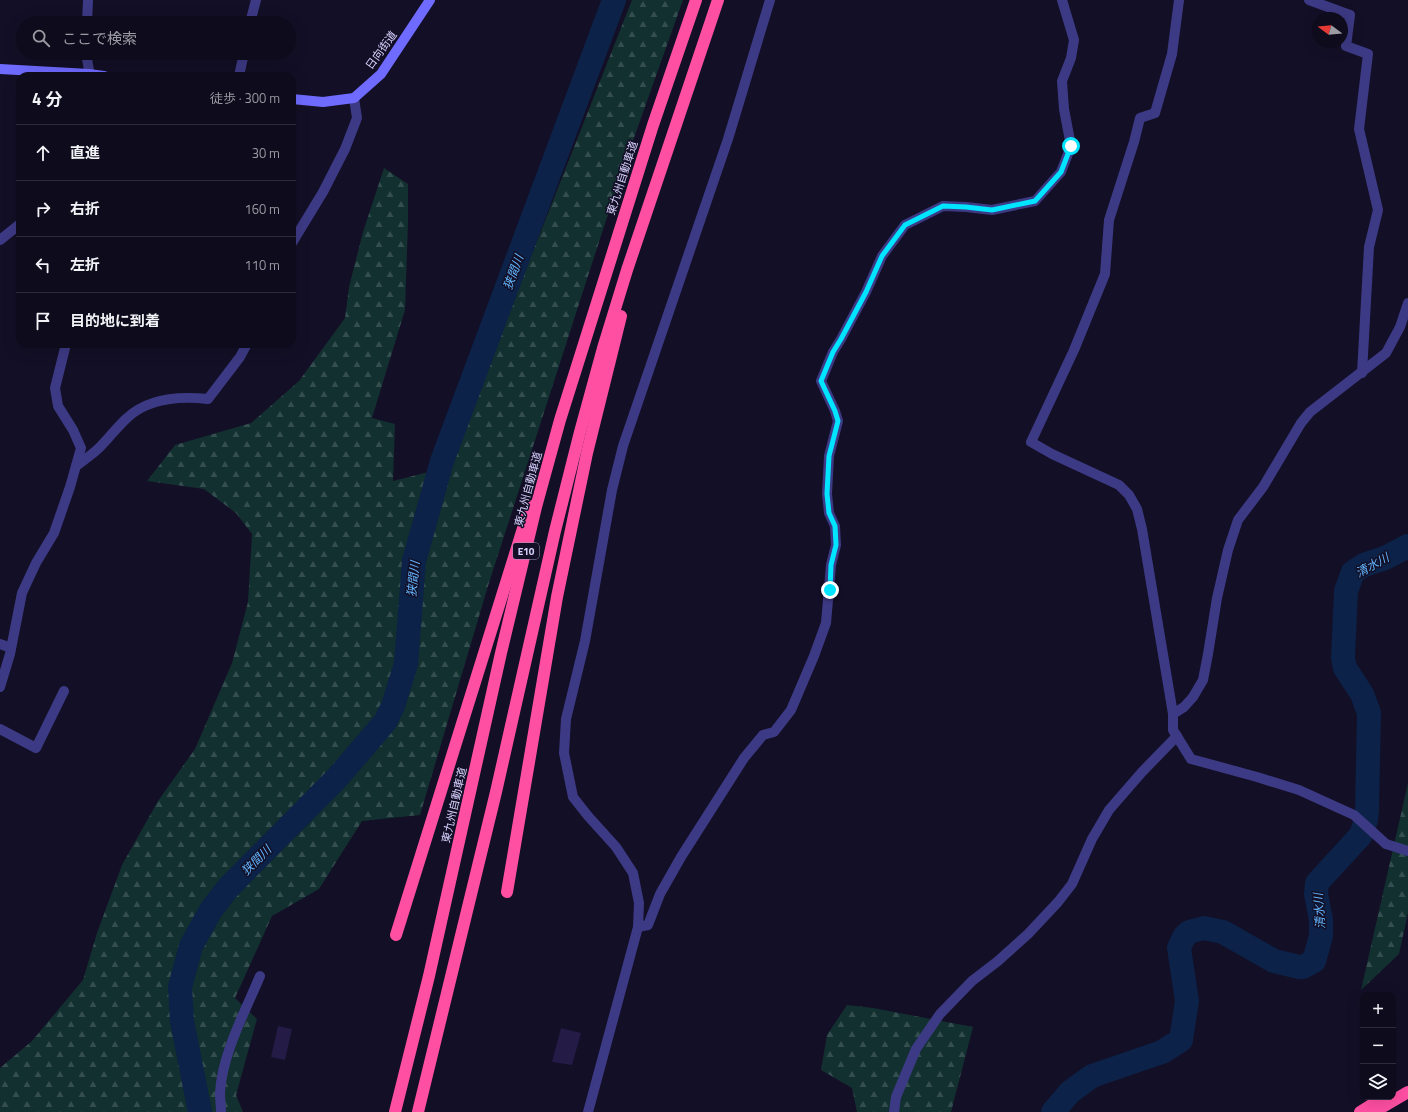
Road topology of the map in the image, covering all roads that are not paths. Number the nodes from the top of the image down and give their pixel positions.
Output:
1 (88, 0) edge
2 (256, 0) edge
3 (430, 0) edge
4 (696, 0) edge
5 (718, 0) edge
6 (770, 0) edge
7 (1062, 0) edge
8 (1179, 0) edge
9 (1309, 0) edge
10 (87, 16) edge
11 (252, 16) edge
12 (87, 60) edge
13 (242, 60) edge
14 (0, 69) edge
15 (45, 72) edge
16 (89, 72) edge
17 (240, 72) edge
18 (354, 98) junction
19 (296, 99) edge
20 (649, 203) junction
21 (16, 227) edge
22 (296, 236) edge
23 (0, 240) edge
24 (1408, 304) edge
25 (65, 348) edge
26 (244, 348) edge
27 (1362, 373) junction
28 (560, 420) junction
29 (76, 466) junction
30 (0, 644) edge
31 (11, 648) junction
32 (0, 688) edge
33 (64, 691) dead end
34 (1173, 714) junction
35 (0, 729) edge
36 (1177, 736) junction
37 (1408, 851) edge
38 (507, 892) dead end
39 (638, 927) junction
40 (396, 935) dead end
41 (260, 976) dead end
42 (1408, 1084) edge
43 (1396, 1090) edge
44 (1408, 1092) edge
45 (1380, 1100) edge
46 (221, 1112) edge
47 (395, 1112) edge
48 (418, 1112) edge
49 (588, 1112) edge
50 (894, 1112) edge
51 (1360, 1112) edge
52 (1374, 1112) edge

1 - 10 street
2 - 11 street
3 - 18 street, 日向街道
4 - 28 highway, 東九州自動車道 / E10
5 - 20 highway, E10
6 - 39 street
7 - 39 street
8 - 34 street
9 - 27 street
12 - 16 street
13 - 17 street
14 - 15 street
18 - 19 street
18 - 22 street
20 - 38 highway
20 - 48 highway, E10
21 - 23 street
24 - 27 street
25 - 29 street
26 - 29 street
27 - 34 street
28 - 40 highway
28 - 47 highway, 東九州自動車道 / E10
29 - 31 street
30 - 31 street
31 - 32 street
33 - 35 street
34 - 36 street
36 - 37 street
36 - 50 street
39 - 49 street
41 - 46 street
42 - 43 highway
44 - 52 highway
45 - 51 highway

